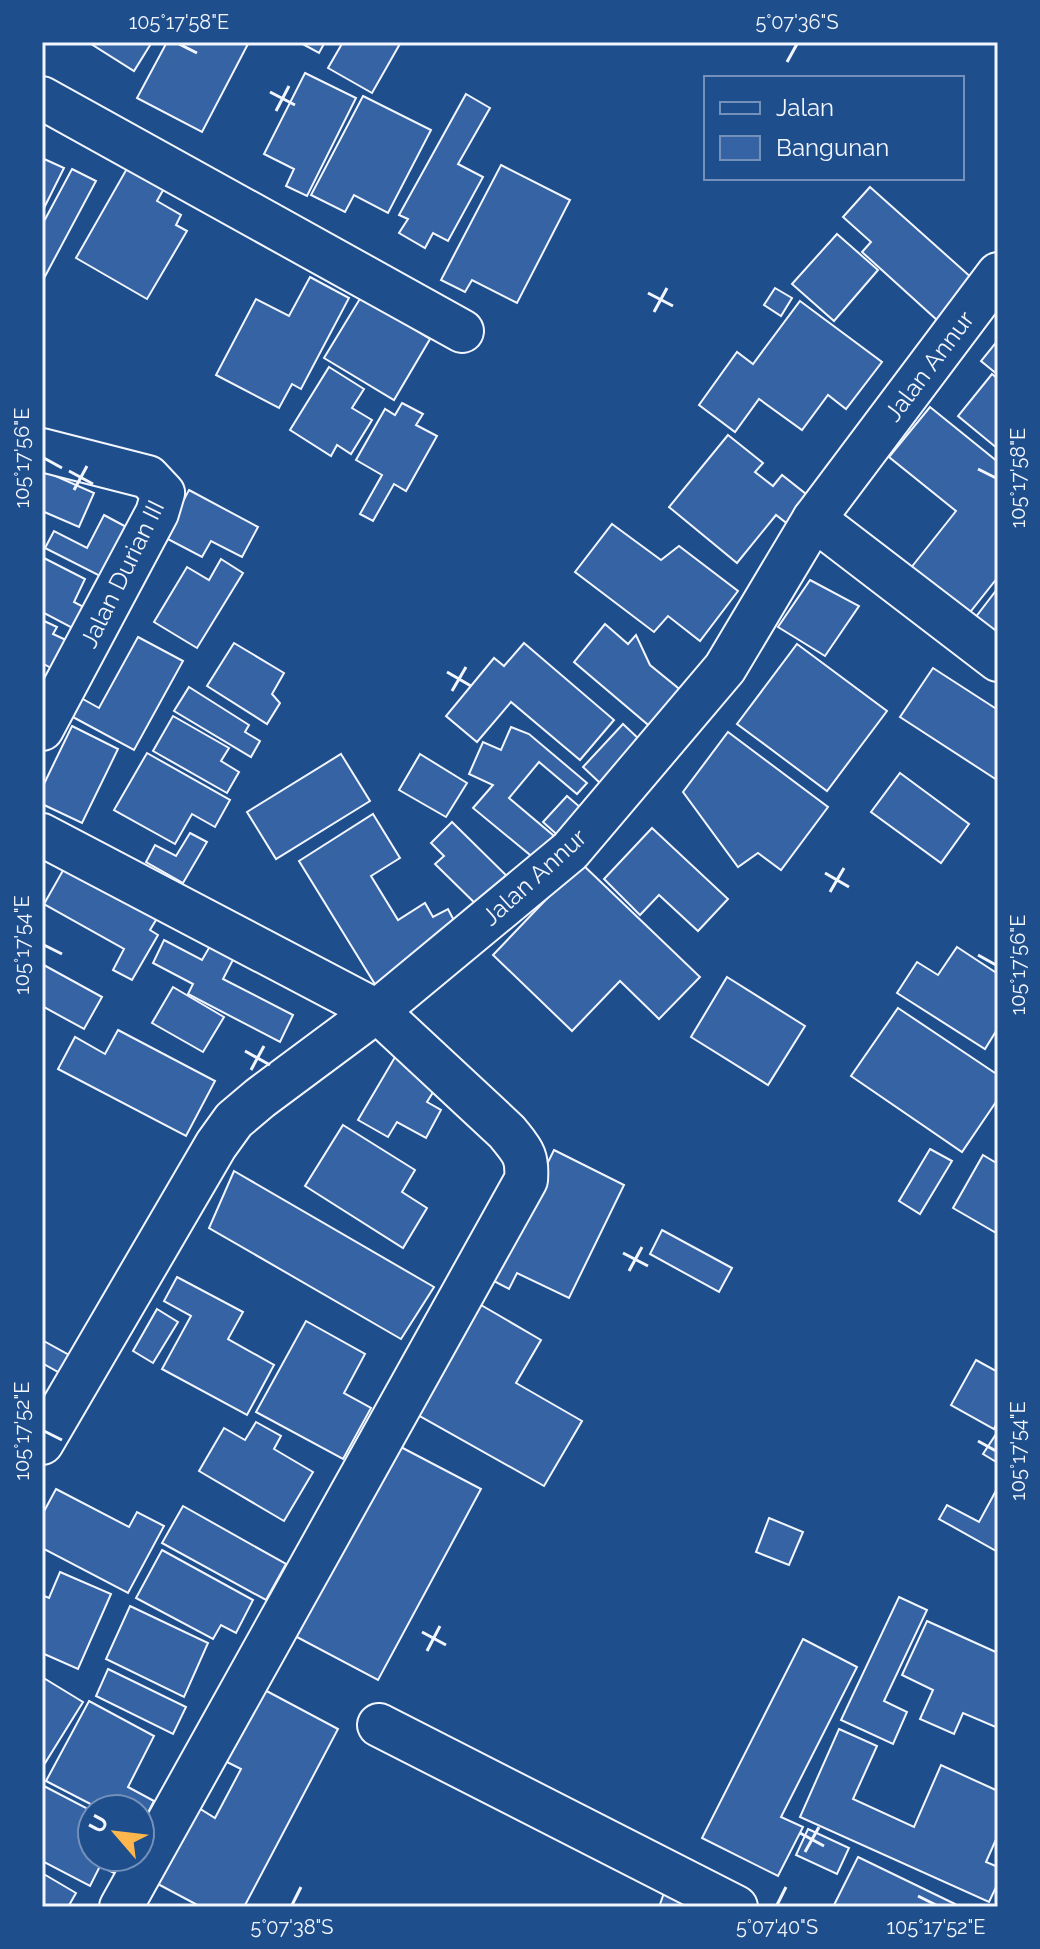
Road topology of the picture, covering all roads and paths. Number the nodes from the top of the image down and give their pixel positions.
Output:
1 (42, 98) edge
2 (998, 274) edge
3 (462, 331) dead end
4 (42, 450) edge
5 (814, 519) junction
6 (998, 660) edge
7 (42, 729) edge
8 (42, 835) edge
9 (377, 1011) junction
10 (42, 1443) edge
11 (379, 1725) dead end
12 (121, 1907) edge
13 (736, 1907) edge

1 - 3 street
2 - 5 street, Jalan Annur
4 - 7 street, Jalan Durian III
5 - 6 street
5 - 9 street, Jalan Annur
8 - 9 street
9 - 10 street, Jalan Annur
9 - 12 street
11 - 13 street

